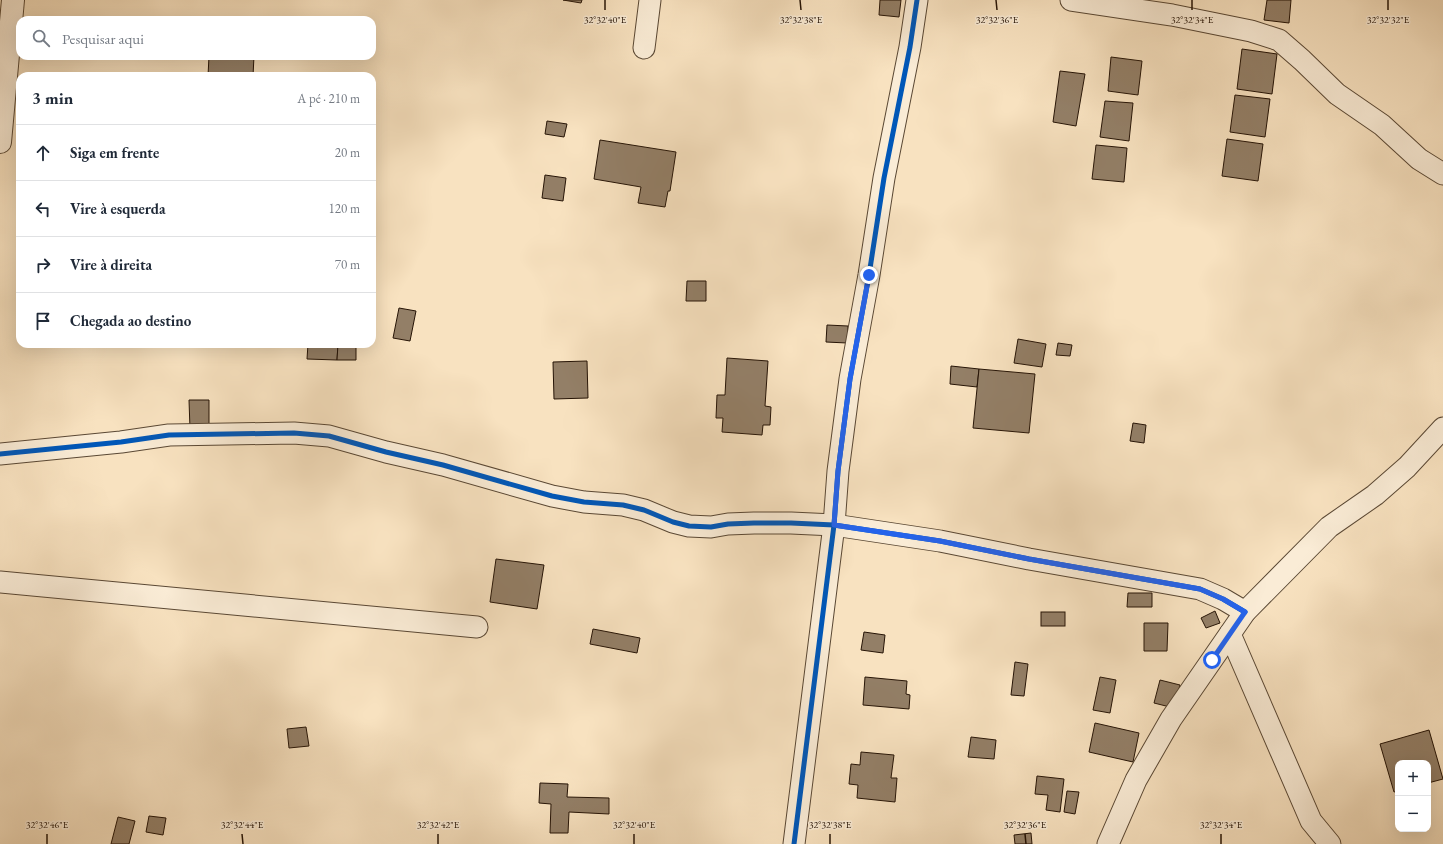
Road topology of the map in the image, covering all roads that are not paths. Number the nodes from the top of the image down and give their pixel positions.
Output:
1 (13, 0) edge
2 (650, 0) edge
3 (917, 0) edge
4 (1071, 0) edge
5 (644, 48) dead end
6 (0, 142) edge
7 (1443, 174) edge
8 (1443, 428) edge
9 (0, 454) edge
10 (834, 525) junction
11 (0, 582) edge
12 (1245, 612) junction
13 (477, 627) dead end
14 (1230, 634) junction
15 (794, 844) edge
16 (1108, 844) edge
17 (1330, 844) edge

1 - 6 street
2 - 5 street
3 - 10 street
4 - 7 street
8 - 12 street
9 - 10 street
10 - 12 street
10 - 15 street
11 - 13 street
12 - 14 street
14 - 16 street
14 - 17 street

